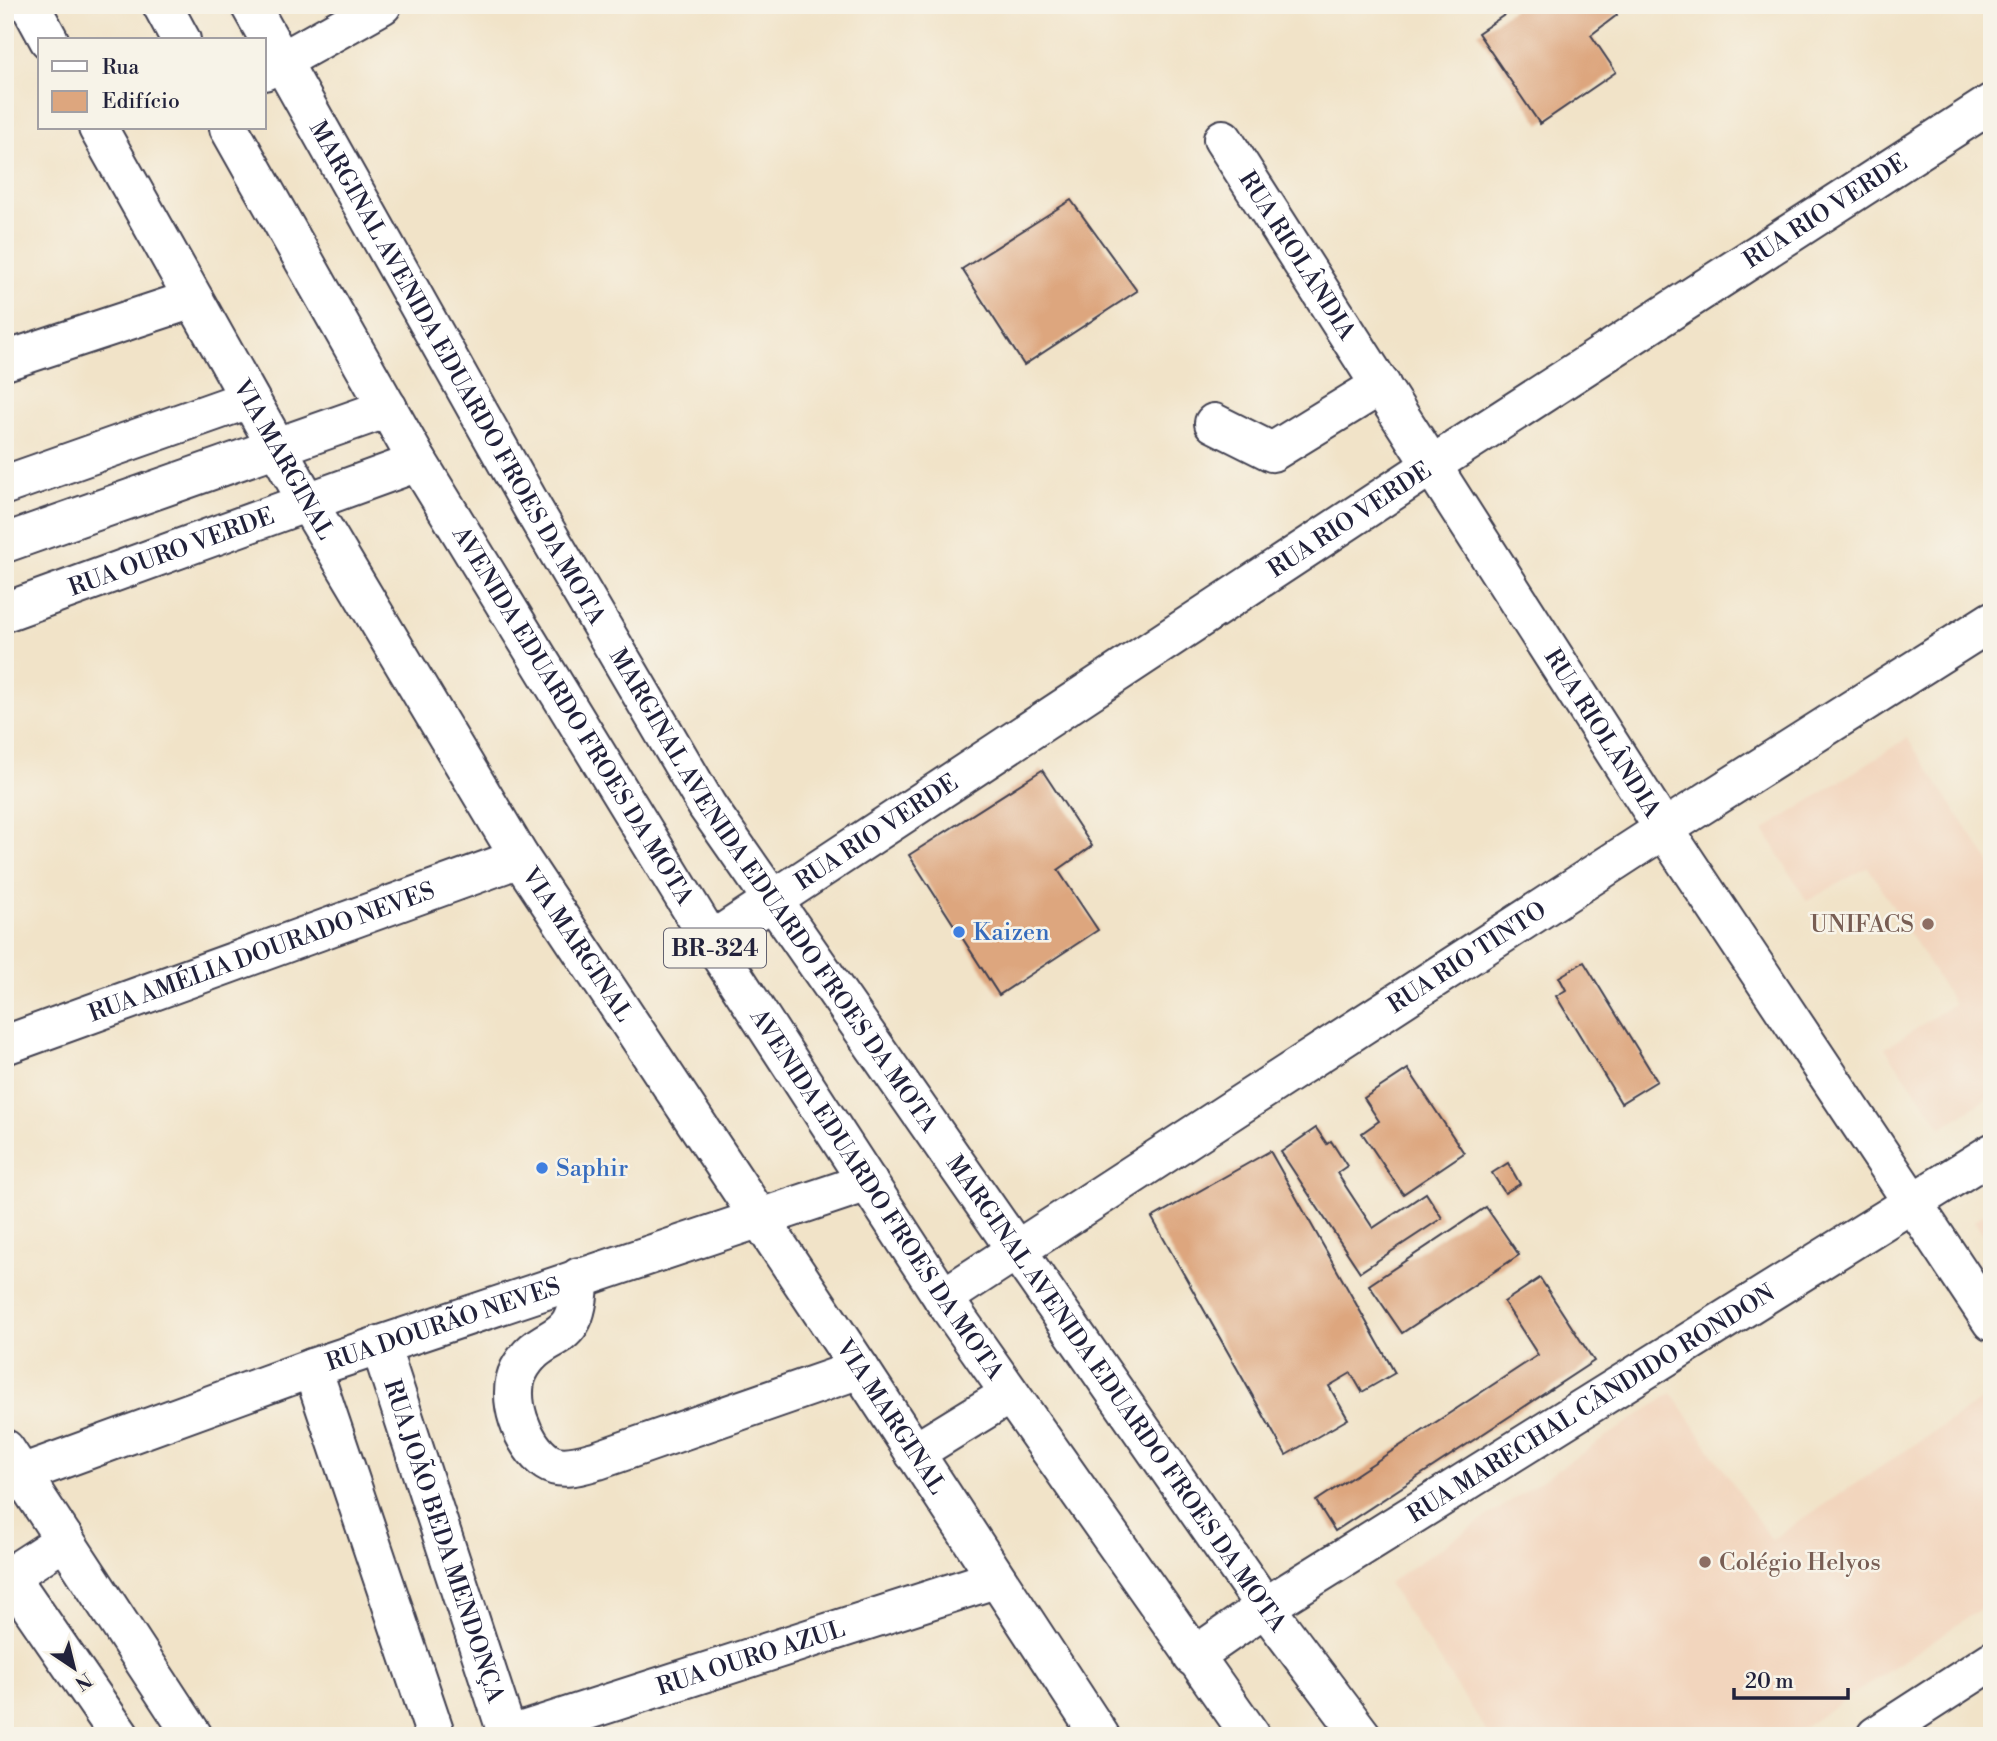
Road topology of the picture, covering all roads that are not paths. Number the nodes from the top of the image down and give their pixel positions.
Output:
1 (30, 5) edge
2 (162, 5) edge
3 (250, 5) edge
4 (382, 5) edge
5 (48, 38) edge
6 (180, 38) edge
7 (262, 38) edge
8 (266, 47) edge
9 (273, 66) edge
10 (1992, 103) edge
11 (99, 130) edge
12 (230, 130) edge
13 (1223, 139) dead end
14 (193, 299) junction
15 (5, 361) edge
16 (1381, 385) junction
17 (249, 399) junction
18 (388, 408) junction
19 (1214, 423) dead end
20 (277, 446) junction
21 (418, 462) junction
22 (1432, 465) junction
23 (5, 485) edge
24 (309, 503) junction
25 (5, 543) edge
26 (5, 612) edge
27 (1992, 621) edge
28 (1664, 829) junction
29 (520, 858) junction
30 (771, 903) junction
31 (711, 942) junction
32 (5, 1045) edge
33 (1992, 1153) edge
34 (868, 1181) junction
35 (1914, 1203) junction
36 (761, 1220) junction
37 (1017, 1250) junction
38 (579, 1277) junction
39 (943, 1298) junction
40 (1992, 1322) edge
41 (380, 1345) junction
42 (312, 1368) junction
43 (860, 1369) junction
44 (1010, 1394) junction
45 (914, 1453) junction
46 (13, 1462) edge
47 (65, 1540) junction
48 (7, 1577) edge
49 (995, 1580) junction
50 (1265, 1607) junction
51 (1193, 1657) junction
52 (1992, 1661) edge
53 (120, 1736) edge
54 (193, 1736) edge
55 (436, 1736) edge
56 (507, 1736) edge
57 (1100, 1736) edge
58 (1251, 1736) edge
59 (1362, 1736) edge
60 (1876, 1736) edge

1 - 5 main road
2 - 6 main road
3 - 7 main road, MARGINAL AVENIDA EDUARDO FROES DA MOTA
4 - 9 main road
8 - 9 main road, MARGINAL AVENIDA EDUARDO FROES DA MOTA
9 - 30 main road, MARGINAL AVENIDA EDUARDO FROES DA MOTA
10 - 22 main road, RUA RIO VERDE
11 - 14 main road, VIA MARGINAL
12 - 18 main road, AVENIDA EDUARDO FROES DA MOTA / BR-324
13 - 16 main road, RUA RIOLÂNDIA
14 - 15 main road
14 - 17 main road, VIA MARGINAL
16 - 19 main road
16 - 22 main road, RUA RIOLÂNDIA
17 - 20 main road, VIA MARGINAL
17 - 23 main road
18 - 20 main road
18 - 21 main road, AVENIDA EDUARDO FROES DA MOTA / BR-324
20 - 24 main road, VIA MARGINAL
20 - 25 main road
21 - 24 main road, RUA OURO VERDE
21 - 31 main road, AVENIDA EDUARDO FROES DA MOTA / BR-324
22 - 28 main road, RUA RIOLÂNDIA
22 - 30 main road, RUA RIO VERDE
24 - 26 main road, RUA OURO VERDE
24 - 29 main road, VIA MARGINAL
27 - 28 main road, RUA RIO TINTO
28 - 35 main road, RUA RIOLÂNDIA
28 - 37 main road, RUA RIO TINTO
29 - 32 main road, RUA AMÉLIA DOURADO NEVES
29 - 36 main road, VIA MARGINAL
30 - 31 main road, RUA RIO VERDE
30 - 37 main road, MARGINAL AVENIDA EDUARDO FROES DA MOTA
31 - 34 main road, AVENIDA EDUARDO FROES DA MOTA / BR-324
33 - 35 main road, RUA MARECHAL CÂNDIDO RONDON
34 - 36 main road, RUA DOURÃO NEVES
34 - 39 main road, AVENIDA EDUARDO FROES DA MOTA / BR-324
35 - 40 main road, RUA RIOLÂNDIA
35 - 50 main road, RUA MARECHAL CÂNDIDO RONDON
36 - 38 main road, RUA DOURÃO NEVES
36 - 43 main road, VIA MARGINAL
37 - 39 main road, RUA RIO TINTO
37 - 50 main road, MARGINAL AVENIDA EDUARDO FROES DA MOTA
38 - 41 main road, RUA DOURÃO NEVES
38 - 43 main road
39 - 44 main road, AVENIDA EDUARDO FROES DA MOTA / BR-324
41 - 42 main road, RUA DOURÃO NEVES
41 - 56 main road, RUA JOÃO BEDA MENDONÇA
42 - 46 main road, RUA DOURÃO NEVES
42 - 55 main road
43 - 45 main road, VIA MARGINAL
44 - 45 main road
44 - 51 main road, AVENIDA EDUARDO FROES DA MOTA / BR-324
45 - 49 main road, VIA MARGINAL
46 - 47 main road
47 - 48 main road
47 - 54 main road
48 - 53 main road
49 - 56 main road, RUA OURO AZUL
49 - 57 main road, VIA MARGINAL
50 - 51 main road, RUA MARECHAL CÂNDIDO RONDON
50 - 59 main road, MARGINAL AVENIDA EDUARDO FROES DA MOTA
51 - 58 main road, AVENIDA EDUARDO FROES DA MOTA / BR-324
52 - 60 main road

